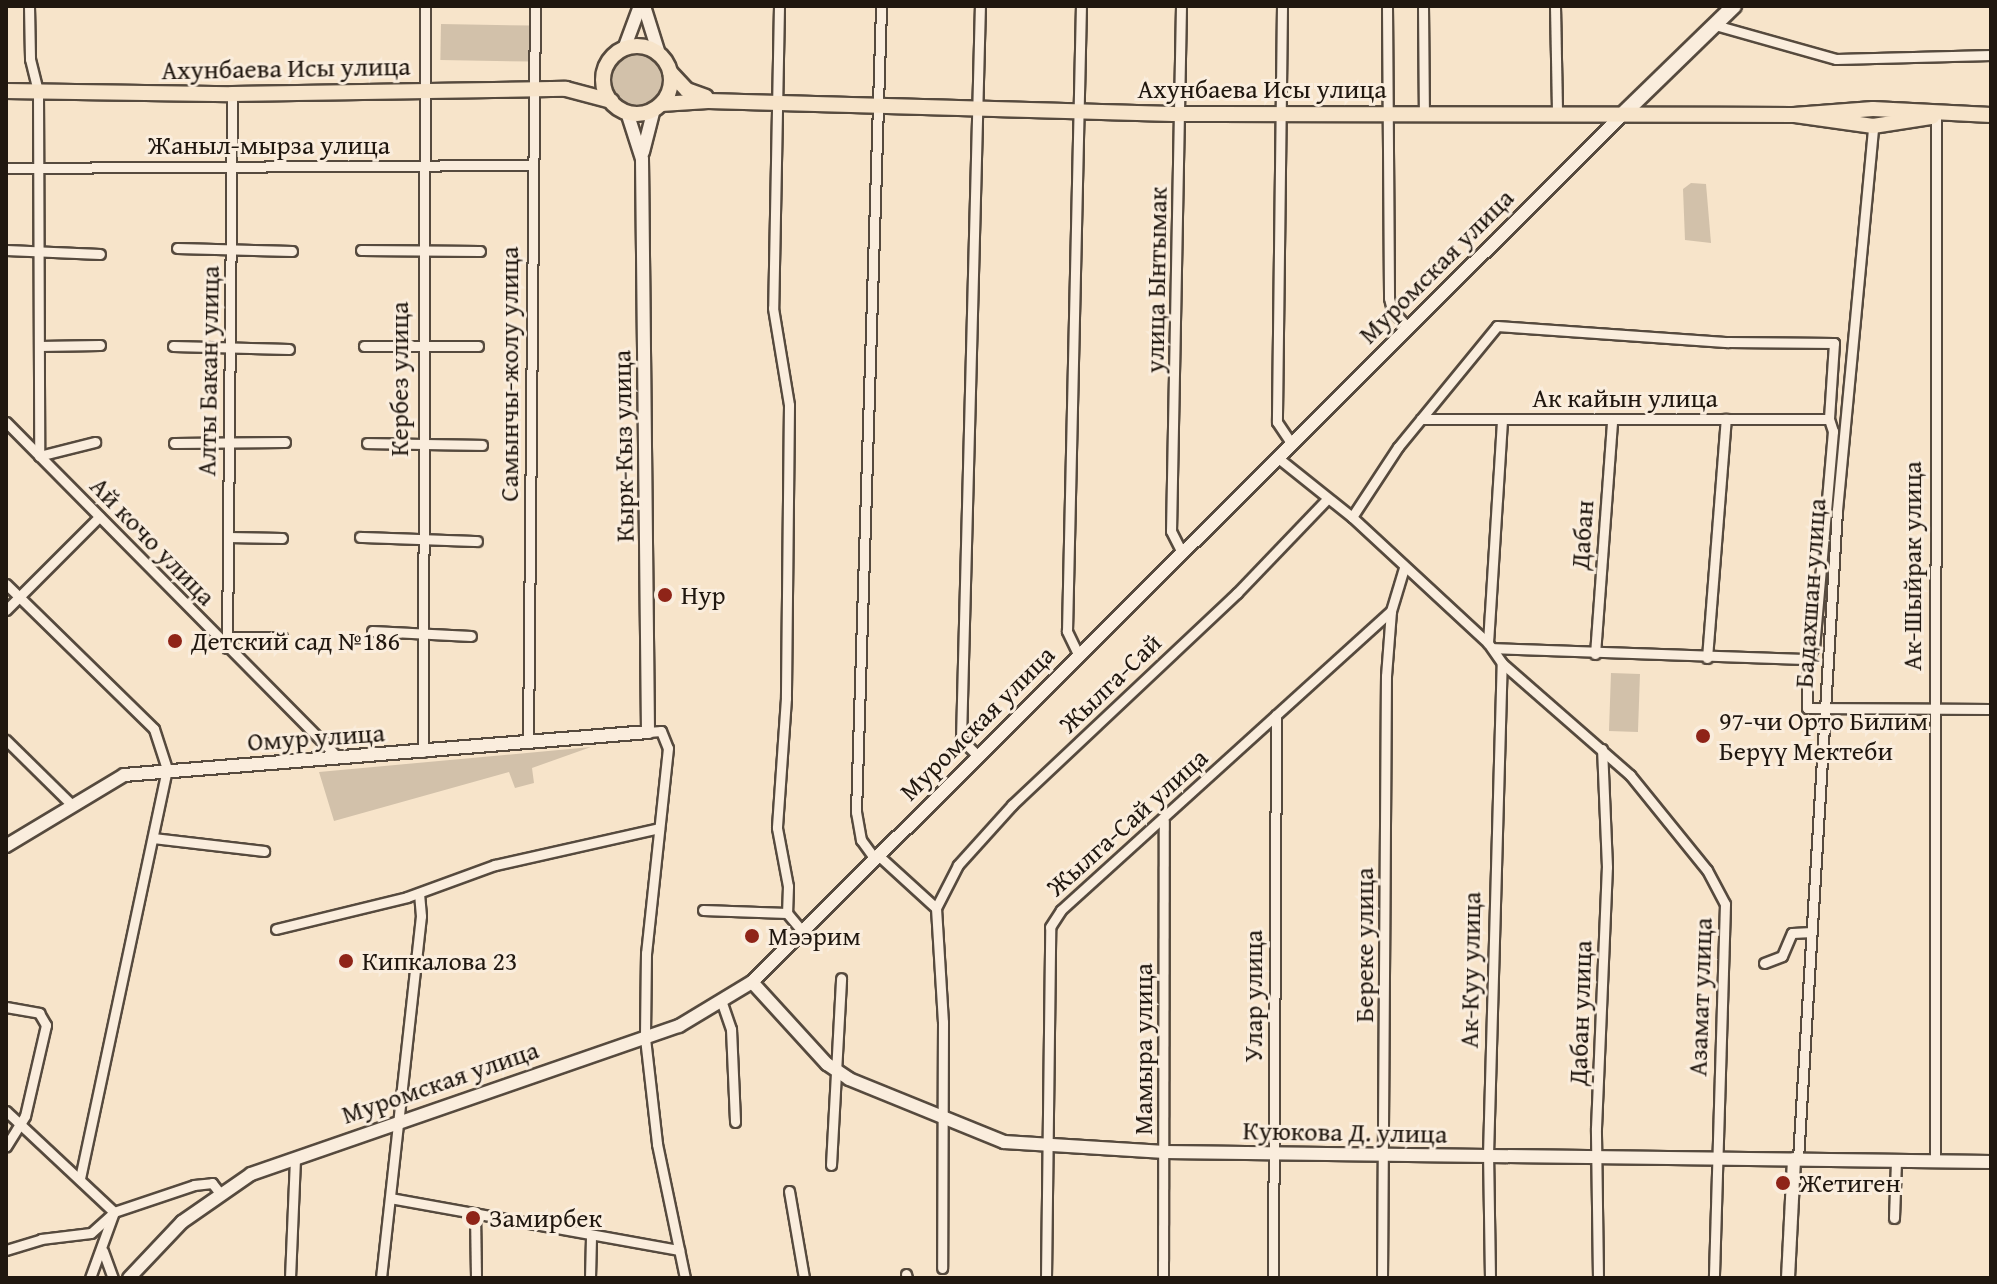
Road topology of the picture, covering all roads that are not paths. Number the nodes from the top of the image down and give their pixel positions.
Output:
1 (29, 6) edge
2 (425, 6) edge
3 (535, 6) edge
4 (642, 6) edge
5 (779, 6) edge
6 (881, 6) edge
7 (980, 6) edge
8 (1081, 6) edge
9 (1181, 6) edge
10 (1282, 6) edge
11 (1387, 6) edge
12 (1423, 6) edge
13 (1555, 6) edge
14 (1734, 6) edge
15 (1715, 25) junction
16 (624, 49) junction
17 (659, 54) junction
18 (1991, 55) edge
19 (604, 72) junction
20 (670, 72) junction
21 (534, 89) junction
22 (566, 89) junction
23 (6, 91) edge
24 (423, 91) junction
25 (38, 92) junction
26 (232, 94) junction
27 (611, 101) junction
28 (730, 101) junction
29 (777, 105) junction
30 (657, 106) junction
31 (877, 107) junction
32 (979, 110) junction
33 (627, 112) junction
34 (1080, 112) junction
35 (1424, 112) junction
36 (1557, 112) junction
37 (1625, 112) junction
38 (1284, 113) junction
39 (1388, 113) junction
40 (1182, 114) junction
41 (1794, 115) junction
42 (1991, 115) edge
43 (1936, 116) junction
44 (1873, 126) junction
45 (642, 159) junction
46 (532, 165) junction
47 (232, 166) junction
48 (423, 167) junction
49 (6, 168) edge
50 (40, 168) junction
51 (177, 248) dead end
52 (6, 250) edge
53 (40, 250) junction
54 (232, 250) junction
55 (361, 250) dead end
56 (421, 250) junction
57 (292, 251) dead end
58 (480, 251) dead end
59 (100, 254) dead end
60 (1408, 328) junction
61 (100, 345) dead end
62 (39, 346) junction
63 (173, 346) dead end
64 (364, 346) dead end
65 (421, 346) junction
66 (478, 346) dead end
67 (232, 348) junction
68 (289, 349) dead end
69 (1421, 419) junction
70 (1726, 419) junction
71 (1829, 419) junction
72 (1502, 420) junction
73 (1612, 420) junction
74 (6, 422) edge
75 (95, 442) dead end
76 (285, 442) dead end
77 (174, 443) dead end
78 (367, 443) dead end
79 (1291, 443) junction
80 (229, 444) junction
81 (421, 444) junction
82 (482, 445) dead end
83 (39, 456) junction
84 (1277, 457) junction
85 (1327, 499) junction
86 (99, 517) junction
87 (1352, 517) junction
88 (228, 537) junction
89 (360, 537) dead end
90 (282, 538) dead end
91 (421, 538) junction
92 (477, 541) dead end
93 (1182, 553) junction
94 (1404, 568) junction
95 (6, 584) edge
96 (19, 597) junction
97 (6, 610) edge
98 (1391, 611) junction
99 (372, 631) dead end
100 (422, 633) junction
101 (471, 636) dead end
102 (227, 637) junction
103 (282, 637) dead end
104 (1491, 646) junction
105 (227, 648) junction
106 (1595, 654) junction
107 (1079, 656) junction
108 (1707, 658) junction
109 (1807, 659) junction
110 (1502, 663) junction
111 (1824, 709) junction
112 (1933, 709) junction
113 (1991, 709) edge
114 (1276, 715) junction
115 (648, 732) junction
116 (6, 740) edge
117 (528, 743) junction
118 (1602, 749) junction
119 (423, 752) junction
120 (977, 755) junction
121 (338, 758) junction
122 (167, 769) junction
123 (71, 804) junction
124 (1164, 821) junction
125 (659, 828) junction
126 (153, 838) junction
127 (6, 846) edge
128 (264, 851) dead end
129 (877, 857) junction
130 (419, 893) junction
131 (936, 908) junction
132 (703, 910) dead end
133 (787, 913) junction
134 (276, 929) dead end
135 (802, 931) junction
136 (1805, 932) junction
137 (1764, 963) dead end
138 (841, 978) dead end
139 (752, 982) junction
140 (722, 1003) junction
141 (6, 1007) edge
142 (645, 1038) junction
143 (835, 1069) junction
144 (6, 1111) edge
145 (941, 1121) junction
146 (398, 1122) junction
147 (735, 1122) dead end
148 (20, 1127) junction
149 (6, 1146) edge
150 (1049, 1146) junction
151 (1165, 1152) junction
152 (1275, 1152) junction
153 (1386, 1154) junction
154 (1488, 1155) junction
155 (1597, 1156) junction
156 (1718, 1157) junction
157 (295, 1158) junction
158 (1796, 1159) junction
159 (1896, 1161) junction
160 (1935, 1161) junction
161 (1991, 1162) edge
162 (831, 1165) dead end
163 (80, 1179) junction
164 (789, 1191) dead end
165 (219, 1192) junction
166 (390, 1198) junction
167 (114, 1212) junction
168 (475, 1213) junction
169 (1894, 1218) dead end
170 (591, 1236) junction
171 (6, 1250) edge
172 (679, 1250) junction
173 (103, 1251) junction
174 (942, 1268) dead end
175 (90, 1278) edge
176 (113, 1278) edge
177 (129, 1278) edge
178 (290, 1278) edge
179 (381, 1278) edge
180 (476, 1278) edge
181 (590, 1278) edge
182 (685, 1278) edge
183 (804, 1278) edge
184 (1046, 1278) edge
185 (1163, 1278) edge
186 (1273, 1278) edge
187 (1382, 1278) edge
188 (1490, 1278) edge
189 (1598, 1278) edge
190 (1714, 1278) edge
191 (1788, 1278) edge

1 - 25 street
2 - 24 street, Кербез улица
3 - 21 street, Самынчы-жолу улица
4 - 16 street
4 - 17 street
5 - 29 street
6 - 31 street
7 - 32 street
8 - 34 street
9 - 40 street, улица Ынтымак
10 - 38 street
11 - 39 street
12 - 35 street
13 - 36 street
14 - 15 main road, Муромская улица
15 - 18 street
15 - 37 main road, Муромская улица
16 - 17 main road
16 - 19 main road
17 - 20 main road
19 - 22 main road, Ахунбаева Исы улица
19 - 27 main road
20 - 28 main road, Ахунбаева Исы улица
20 - 30 main road
21 - 22 main road, Ахунбаева Исы улица
21 - 24 main road, Ахунбаева Исы улица
21 - 46 street, Самынчы-жолу улица
22 - 27 main road, Ахунбаева Исы улица
23 - 25 main road, Ахунбаева Исы улица
24 - 26 main road, Ахунбаева Исы улица
24 - 48 street, Кербез улица
25 - 26 main road, Ахунбаева Исы улица
25 - 50 street
26 - 47 street, Алты Бакан улица
27 - 33 main road
28 - 29 main road, Ахунбаева Исы улица
28 - 30 main road, Ахунбаева Исы улица
29 - 31 main road, Ахунбаева Исы улица
29 - 133 street
30 - 33 main road
30 - 45 street, Кырк-Кыз улица
31 - 32 main road, Ахунбаева Исы улица
31 - 129 street
32 - 34 main road, Ахунбаева Исы улица
32 - 120 street
33 - 45 street, Кырк-Кыз улица
34 - 40 main road, Ахунбаева Исы улица
34 - 107 street
35 - 36 main road, Ахунбаева Исы улица
35 - 39 main road, Ахунбаева Исы улица
36 - 37 main road, Ахунбаева Исы улица
37 - 41 main road, Ахунбаева Исы улица
37 - 60 street, Муромская улица
38 - 39 main road, Ахунбаева Исы улица
38 - 40 main road, Ахунбаева Исы улица
38 - 79 street
39 - 60 street
40 - 93 street, улица Ынтымак
41 - 43 main road, Ахунбаева Исы улица
41 - 44 main road, Ахунбаева Исы улица
42 - 43 main road, Ахунбаева Исы улица
43 - 44 main road, Ахунбаева Исы улица
43 - 112 street, Ак-Шыйрак улица
44 - 111 street, Бадахшан улица
45 - 115 street, Кырк-Кыз улица
46 - 48 street, Жаныл-мырза улица
46 - 117 street, Самынчы-жолу улица
47 - 48 street, Жаныл-мырза улица
47 - 50 street, Жаныл-мырза улица
47 - 54 street, Алты Бакан улица
48 - 56 street, Кербез улица
49 - 50 street, Жаныл-мырза улица
50 - 53 street
51 - 54 street
52 - 53 street
53 - 59 street
53 - 62 street
54 - 57 street
54 - 67 street, Алты Бакан улица
55 - 56 street
56 - 58 street
56 - 65 street, Кербез улица
60 - 79 street, Муромская улица
61 - 62 street
62 - 83 street
63 - 67 street
64 - 65 street
65 - 66 street
65 - 81 street, Кербез улица
67 - 68 street
67 - 80 street, Алты Бакан улица
69 - 71 street
69 - 72 street, Ак кайын улица
69 - 87 street
70 - 71 street, Ак кайын улица
70 - 73 street, Ак кайын улица
70 - 108 street
71 - 109 street
72 - 73 street, Ак кайын улица
72 - 104 street
73 - 106 street, Дабан
74 - 83 street, Ай кочо улица
75 - 83 street
76 - 80 street
77 - 80 street
78 - 81 street
79 - 84 street, Муромская улица
80 - 88 street, Алты Бакан улица
81 - 82 street
81 - 91 street, Кербез улица
83 - 86 street, Ай кочо улица
84 - 85 street
84 - 93 street, Муромская улица
85 - 87 street
85 - 131 street, Жылга-Сай
86 - 96 street
86 - 105 street, Ай кочо улица
87 - 94 street
88 - 90 street
88 - 102 street, Алты Бакан улица
89 - 91 street
91 - 92 street
91 - 100 street, Кербез улица
93 - 107 street, Муромская улица
94 - 98 street
94 - 104 street
95 - 96 street
96 - 97 street
96 - 122 street
98 - 114 street, Жылга-Сай улица
98 - 153 street, Береке улица
99 - 100 street
100 - 101 street
100 - 119 street, Кербез улица
102 - 103 street
102 - 105 street, Алты Бакан улица
104 - 106 street
104 - 110 street
105 - 121 street, Ай кочо улица
106 - 108 street
107 - 120 street, Муромская улица
108 - 109 street
109 - 111 street
110 - 118 street, Азамат улица
110 - 154 street, Ак-Куу улица
111 - 112 street
111 - 136 street, Бадахшан улица
112 - 113 street
112 - 160 street, Ак-Шыйрак улица
114 - 124 street, Жылга-Сай улица
114 - 152 street, Улар улица
115 - 117 street, Омур улица
115 - 125 street
116 - 123 street
117 - 119 street, Омур улица
118 - 155 street, Дабан улица
118 - 156 street, Азамат улица
119 - 121 street, Омур улица
120 - 129 street, Муромская улица
121 - 122 street, Омур улица
122 - 123 street, Омур улица
122 - 126 street
123 - 127 street, Омур улица
124 - 150 street, Жылга-Сай улица
124 - 151 street, Мамыра улица
125 - 130 street
125 - 142 street
126 - 128 street
126 - 163 street
129 - 131 street
129 - 135 street, Муромская улица
130 - 134 street
130 - 146 street
131 - 145 street
132 - 133 street
133 - 135 street
135 - 139 street, Муромская улица
136 - 137 street
136 - 158 street, Бадахшан улица
138 - 143 street
139 - 140 street, Муромская улица
139 - 143 street, Куюкова Д. улица
140 - 142 street, Муромская улица
140 - 147 street
141 - 148 street
142 - 146 street, Муромская улица
142 - 172 street
143 - 145 street, Куюкова Д. улица
143 - 162 street
144 - 148 street
145 - 150 street, Куюкова Д. улица
145 - 174 street
146 - 157 street, Муромская улица
146 - 166 street
148 - 149 street
148 - 163 street
150 - 151 street, Куюкова Д. улица
150 - 184 street, Жылга-Сай улица
151 - 152 street, Куюкова Д. улица
151 - 185 street, Мамыра улица
152 - 153 street, Куюкова Д. улица
152 - 186 street, Улар улица
153 - 154 street, Куюкова Д. улица
153 - 187 street, Береке улица
154 - 155 street, Куюкова Д. улица
154 - 188 street, Ак-Куу улица
155 - 156 street, Куюкова Д. улица
155 - 189 street, Дабан улица
156 - 158 street, Куюкова Д. улица
156 - 190 street, Азамат улица
157 - 165 street, Муромская улица
157 - 178 street
158 - 159 street, Куюкова Д. улица
158 - 191 street
159 - 160 street, Куюкова Д. улица
159 - 169 street
160 - 161 street, Куюкова Д. улица
163 - 167 street
164 - 183 street
165 - 167 street
165 - 177 street, Муромская улица
166 - 168 street
166 - 179 street
167 - 171 street
167 - 173 street
168 - 170 street
168 - 180 street
170 - 172 street
170 - 181 street
172 - 182 street
173 - 175 street
173 - 176 street

